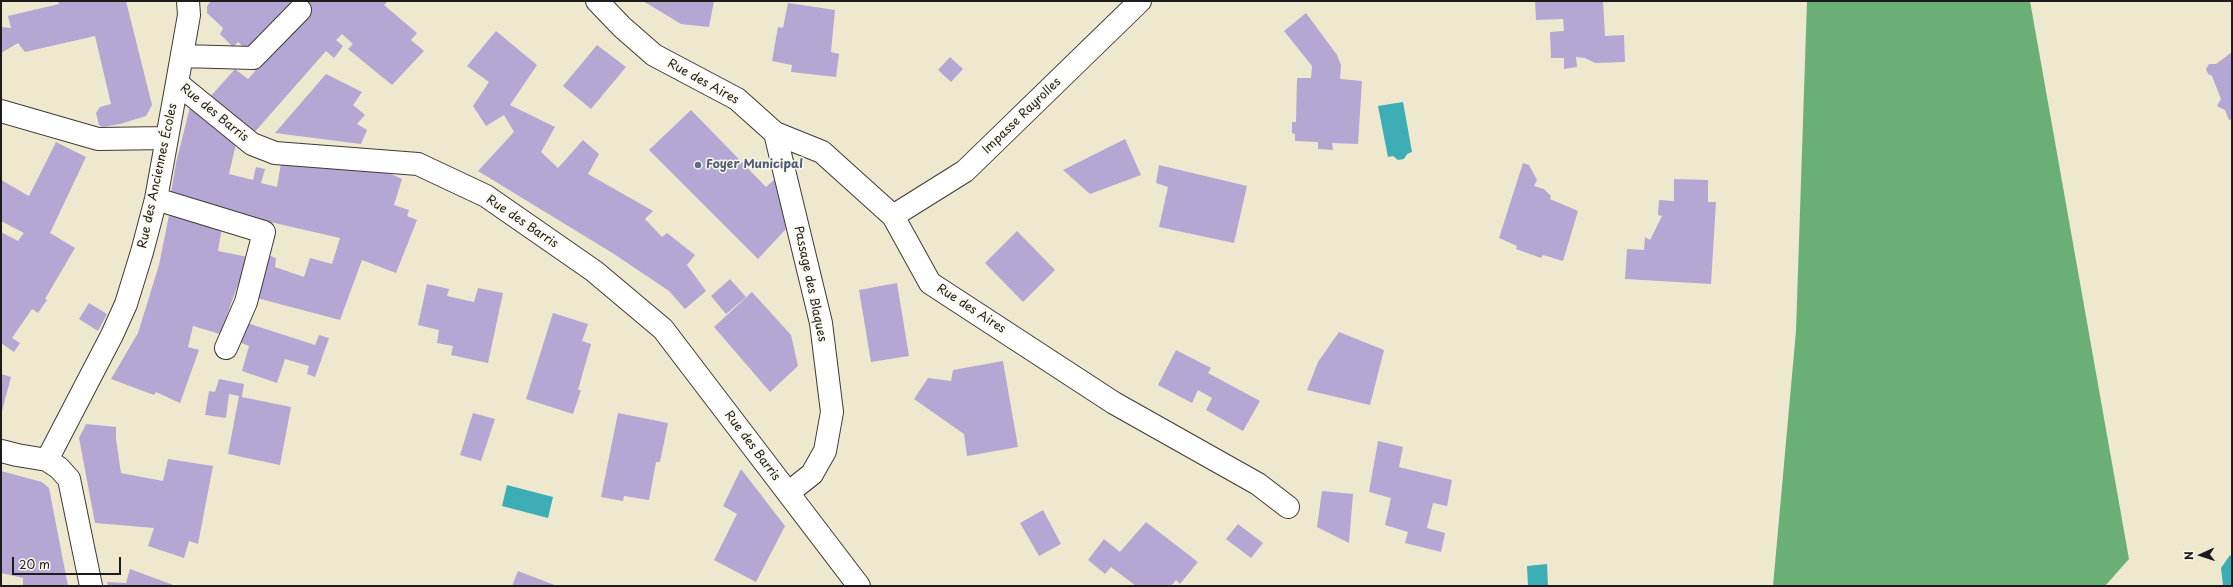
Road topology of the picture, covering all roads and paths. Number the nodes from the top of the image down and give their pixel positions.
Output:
1 (188, 1) edge
2 (597, 1) edge
3 (1140, 1) edge
4 (300, 10) dead end
5 (182, 56) junction
6 (177, 83) junction
7 (1, 111) edge
8 (775, 133) junction
9 (166, 138) junction
10 (156, 199) junction
11 (893, 216) junction
12 (226, 348) dead end
13 (1, 451) edge
14 (47, 460) junction
15 (788, 493) junction
16 (1288, 507) dead end
17 (91, 586) edge
18 (859, 586) edge

1 - 5 street, Rue des Anciennes Écoles
2 - 8 street, Rue des Aires
3 - 11 street, Impasse Rayrolles
4 - 5 street
5 - 6 street, Rue des Anciennes Écoles
6 - 9 street, Rue des Anciennes Écoles
6 - 15 street, Rue des Barris
7 - 9 street
8 - 11 street, Rue des Aires
8 - 15 street, Passage des Blaques
9 - 10 street, Rue des Anciennes Écoles
10 - 12 street
10 - 14 street, Rue des Anciennes Écoles
11 - 16 street, Rue des Aires
13 - 14 street
14 - 17 street
15 - 18 street, Rue des Barris

